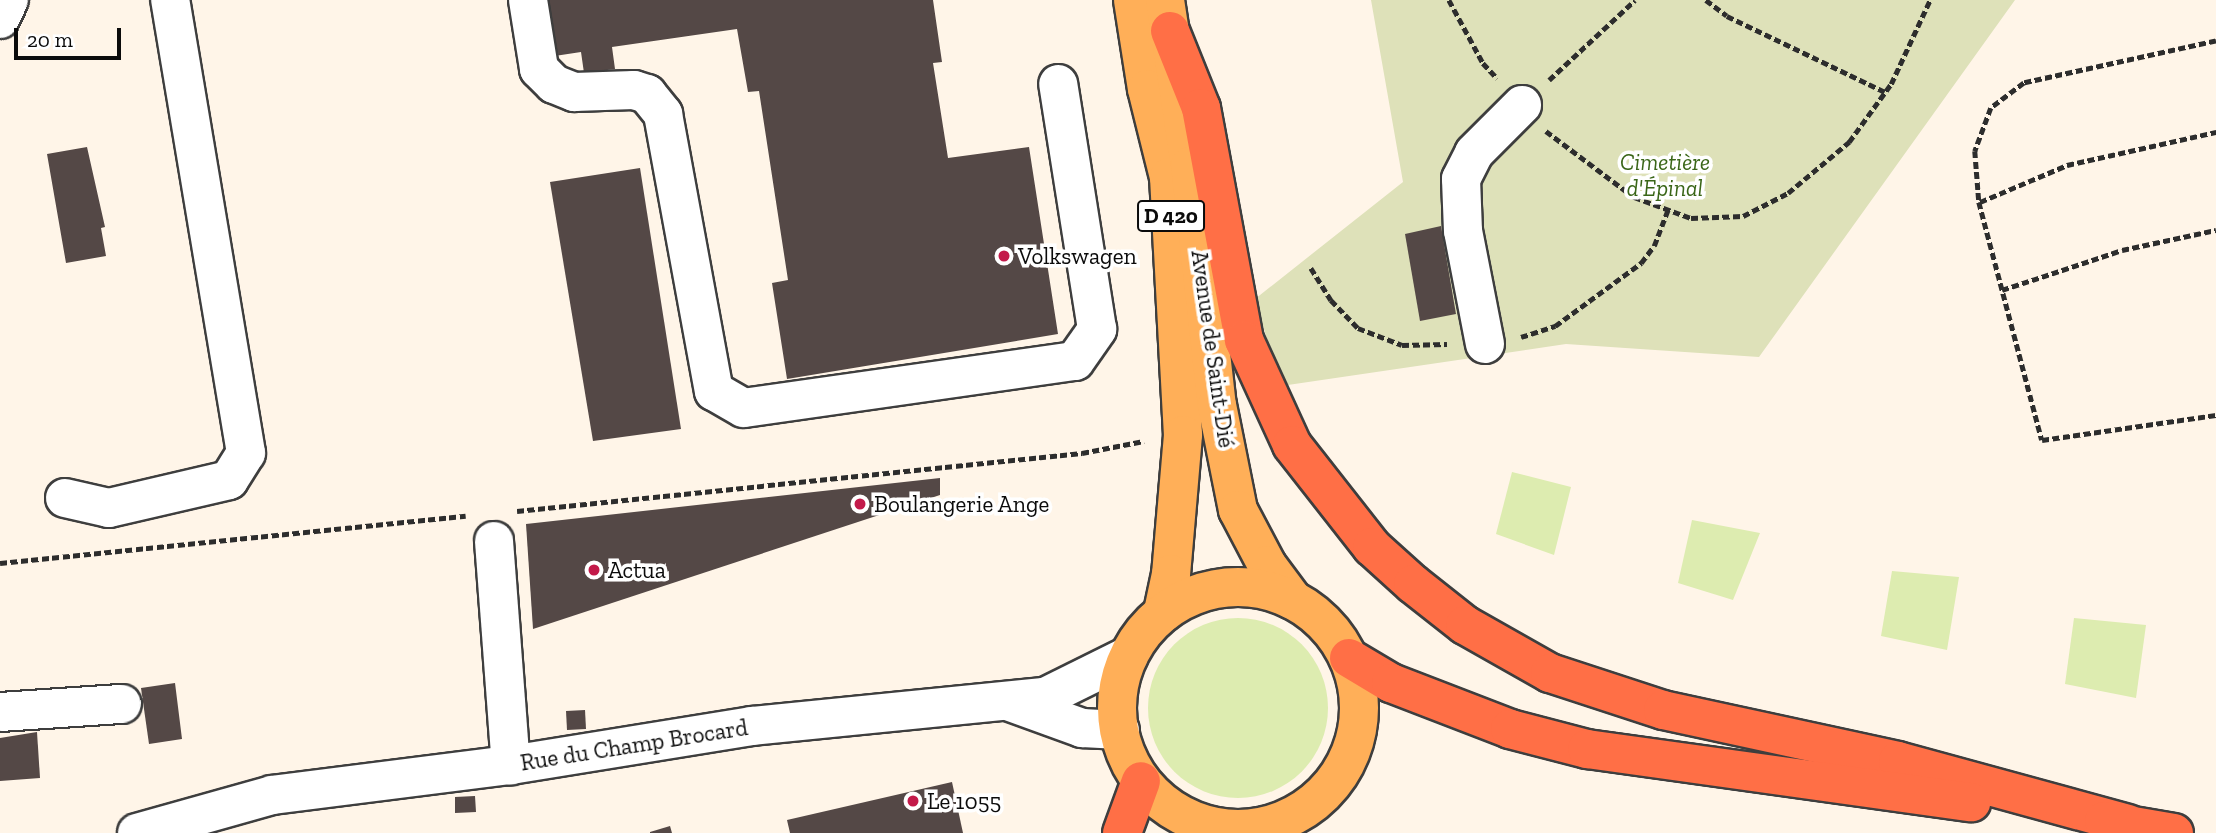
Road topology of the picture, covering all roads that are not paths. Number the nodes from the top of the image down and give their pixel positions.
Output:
1 (9, 0) edge
2 (170, 0) edge
3 (528, 0) edge
4 (1133, 0) edge
5 (1167, 15) edge
6 (0, 19) edge
7 (1058, 84) dead end
8 (1522, 105) road end
9 (1485, 344) dead end
10 (65, 498) dead end
11 (494, 522) road end
12 (1293, 600) junction
13 (1163, 613) junction
14 (1128, 656) junction
15 (1349, 658) junction
16 (1004, 700) junction
17 (122, 704) dead end
18 (0, 712) edge
19 (1120, 730) junction
20 (511, 765) junction
21 (1141, 781) junction
22 (1331, 786) junction
23 (2128, 824) junction
24 (1205, 828) edge
25 (137, 833) edge
26 (1122, 833) edge
27 (1318, 833) edge
28 (2174, 833) edge

1 - 6 street
2 - 10 street
3 - 7 street
4 - 13 main road, Avenue de Saint-Dié / D 420
5 - 12 main road, Avenue de Saint-Dié / D 420
5 - 23 highway
8 - 9 street
11 - 20 street
12 - 13 main road
12 - 15 main road
13 - 14 main road
14 - 16 street, Rue du Champ Brocard
14 - 19 main road
15 - 22 main road
15 - 23 highway
16 - 19 street
16 - 20 street, Rue du Champ Brocard
17 - 18 street
19 - 21 main road
20 - 25 street, Rue du Champ Brocard
21 - 24 main road
21 - 26 highway
22 - 24 main road
22 - 27 main road
23 - 28 highway

